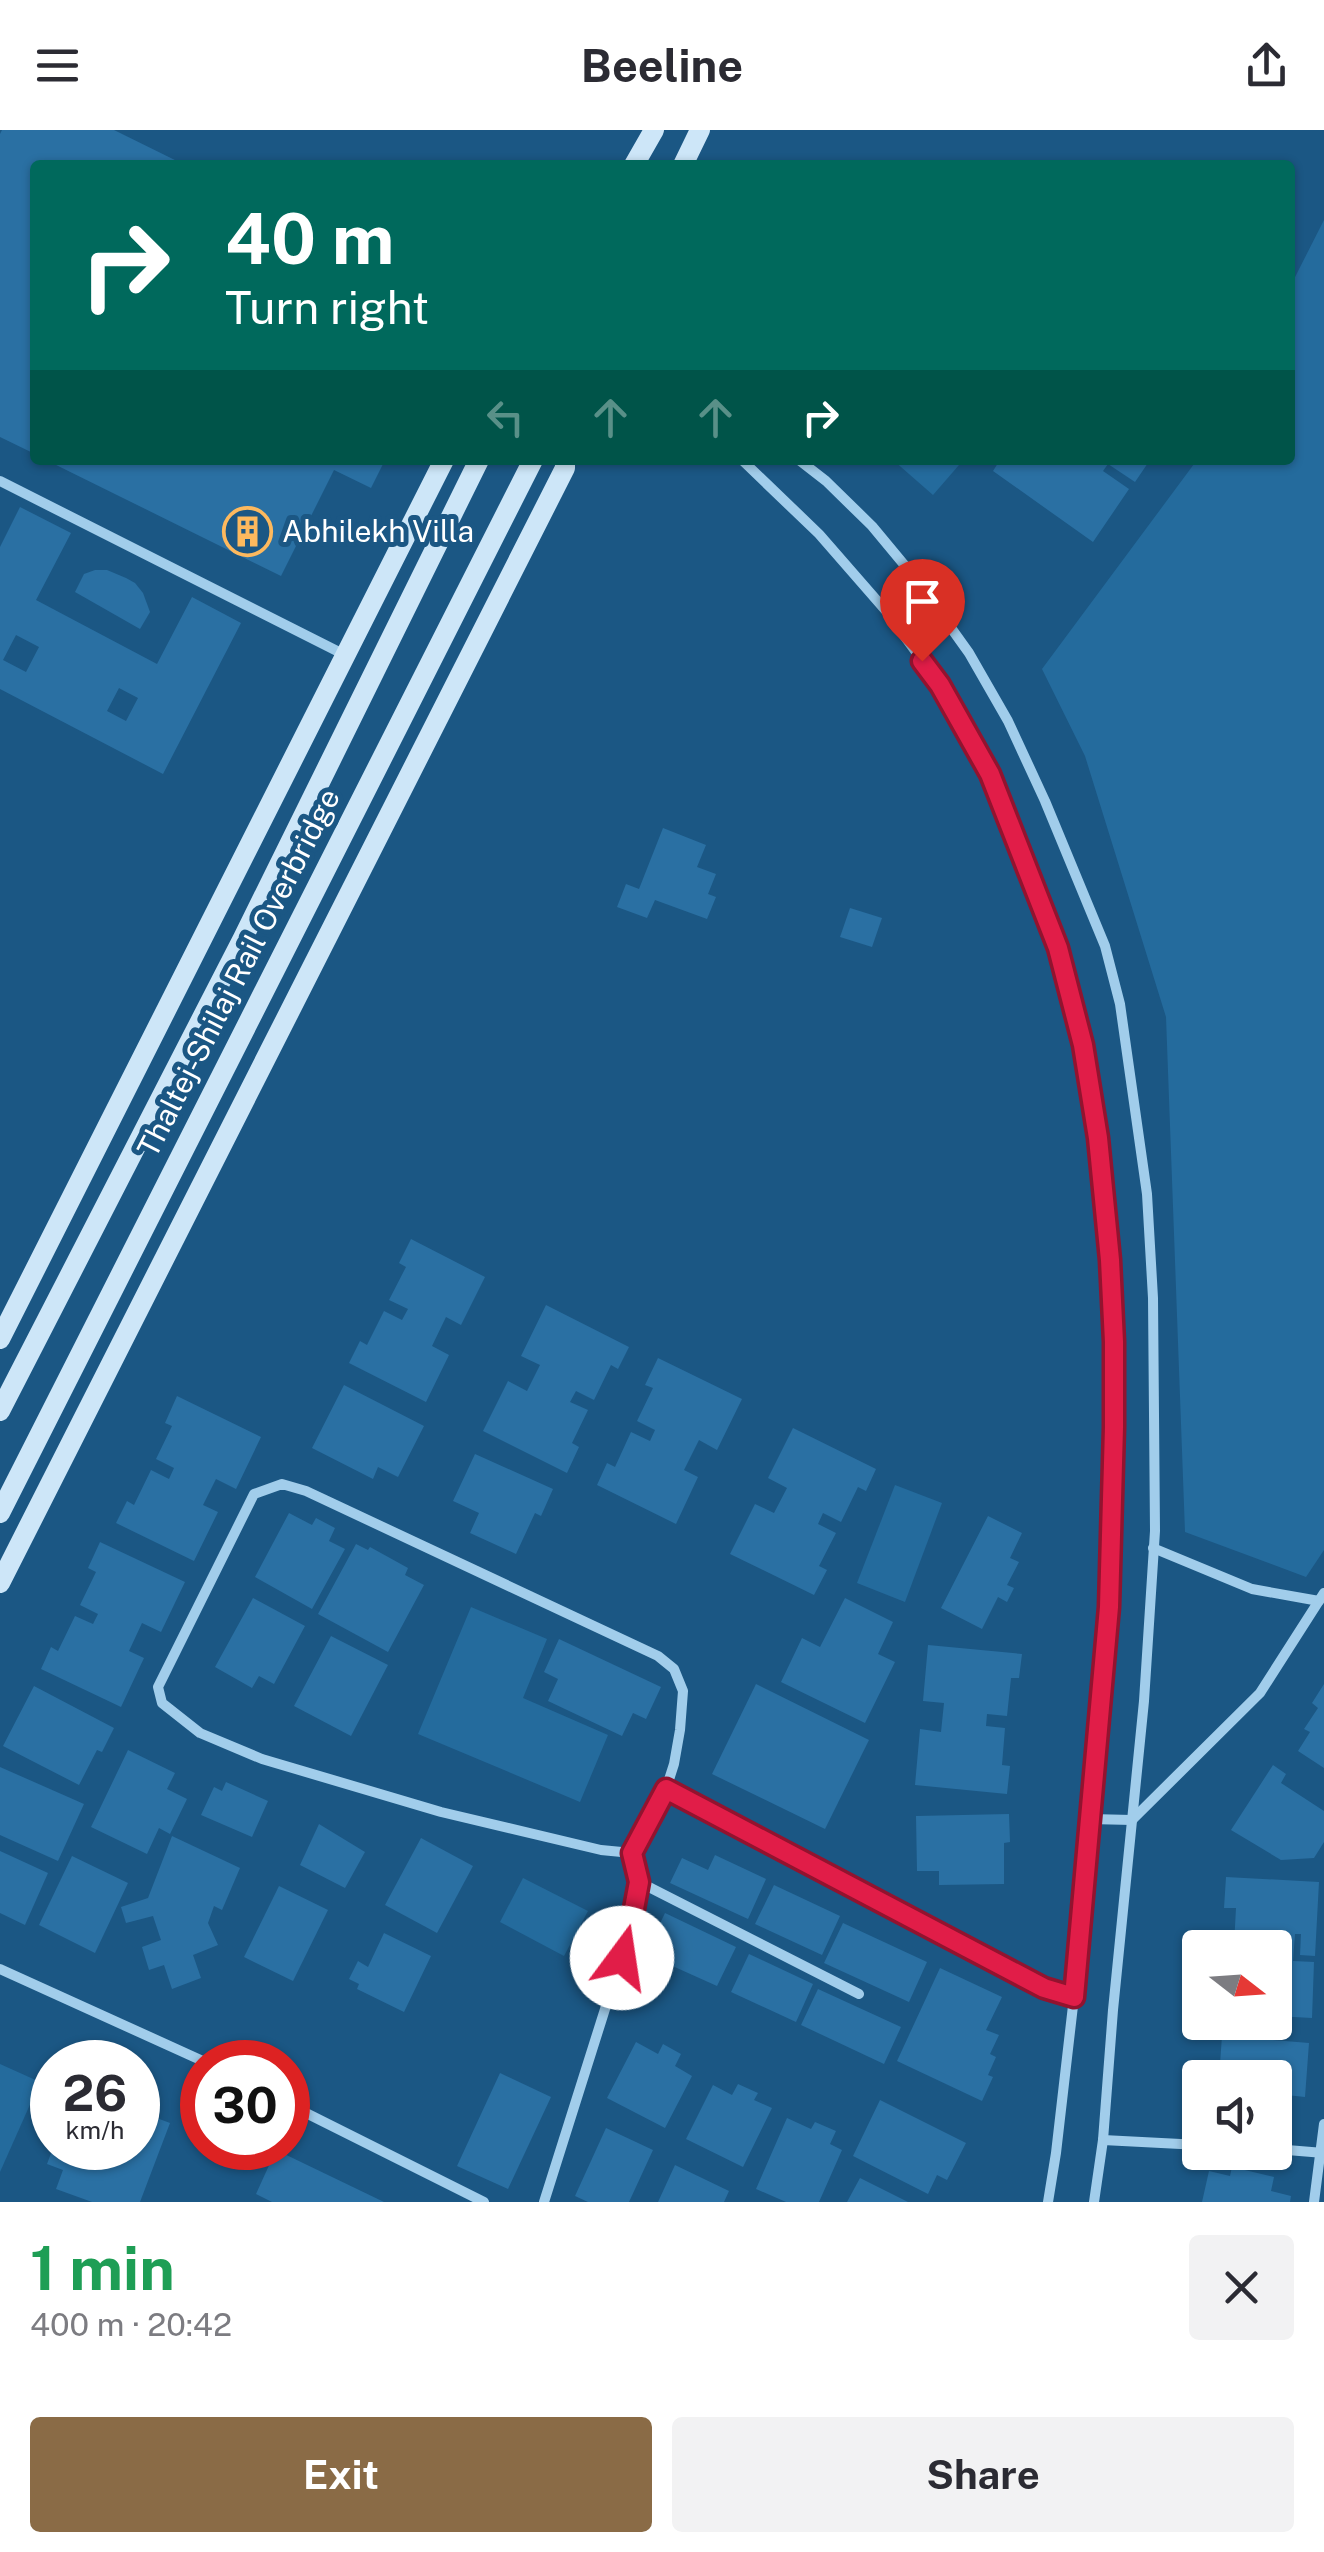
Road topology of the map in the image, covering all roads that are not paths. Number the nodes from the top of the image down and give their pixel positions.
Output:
1 (654, 130) edge
2 (700, 130) edge
3 (637, 160) edge
4 (685, 160) edge
5 (441, 465) edge
6 (530, 465) edge
7 (565, 465) edge
8 (747, 465) edge
9 (805, 465) edge
10 (475, 469) edge
11 (0, 481) edge
12 (345, 655) junction
13 (0, 1339) edge
14 (0, 1412) edge
15 (0, 1513) edge
16 (1153, 1548) junction
17 (0, 1584) edge
18 (1322, 1597) edge
19 (666, 1789) junction
20 (1090, 1819) junction
21 (1132, 1820) junction
22 (632, 1853) junction
23 (639, 1882) junction
24 (0, 1969) edge
25 (859, 1994) dead end
26 (1074, 1997) junction
27 (180, 2051) edge
28 (310, 2115) edge
29 (1324, 2124) edge
30 (1102, 2140) junction
31 (1182, 2144) edge
32 (1292, 2151) edge
33 (1322, 2152) edge
34 (484, 2202) edge
35 (544, 2202) edge
36 (1048, 2202) edge
37 (1094, 2202) edge
38 (1314, 2202) edge

1 - 3 main road
2 - 4 main road
5 - 12 main road
6 - 15 main road, Thaltej-Shilaj Rail Overbridge
7 - 17 main road
8 - 20 street
9 - 16 street
10 - 14 main road, Thaltej-Shilaj Rail Overbridge
11 - 12 street
12 - 13 main road
16 - 18 street
16 - 21 street
18 - 21 street
19 - 22 street
19 - 22 street
19 - 26 street
20 - 21 street
20 - 26 street
21 - 30 street
22 - 23 street
23 - 25 street
23 - 35 street
24 - 27 street
26 - 36 street
28 - 34 street
29 - 33 street
30 - 31 street
30 - 37 street
32 - 33 street
33 - 38 street

